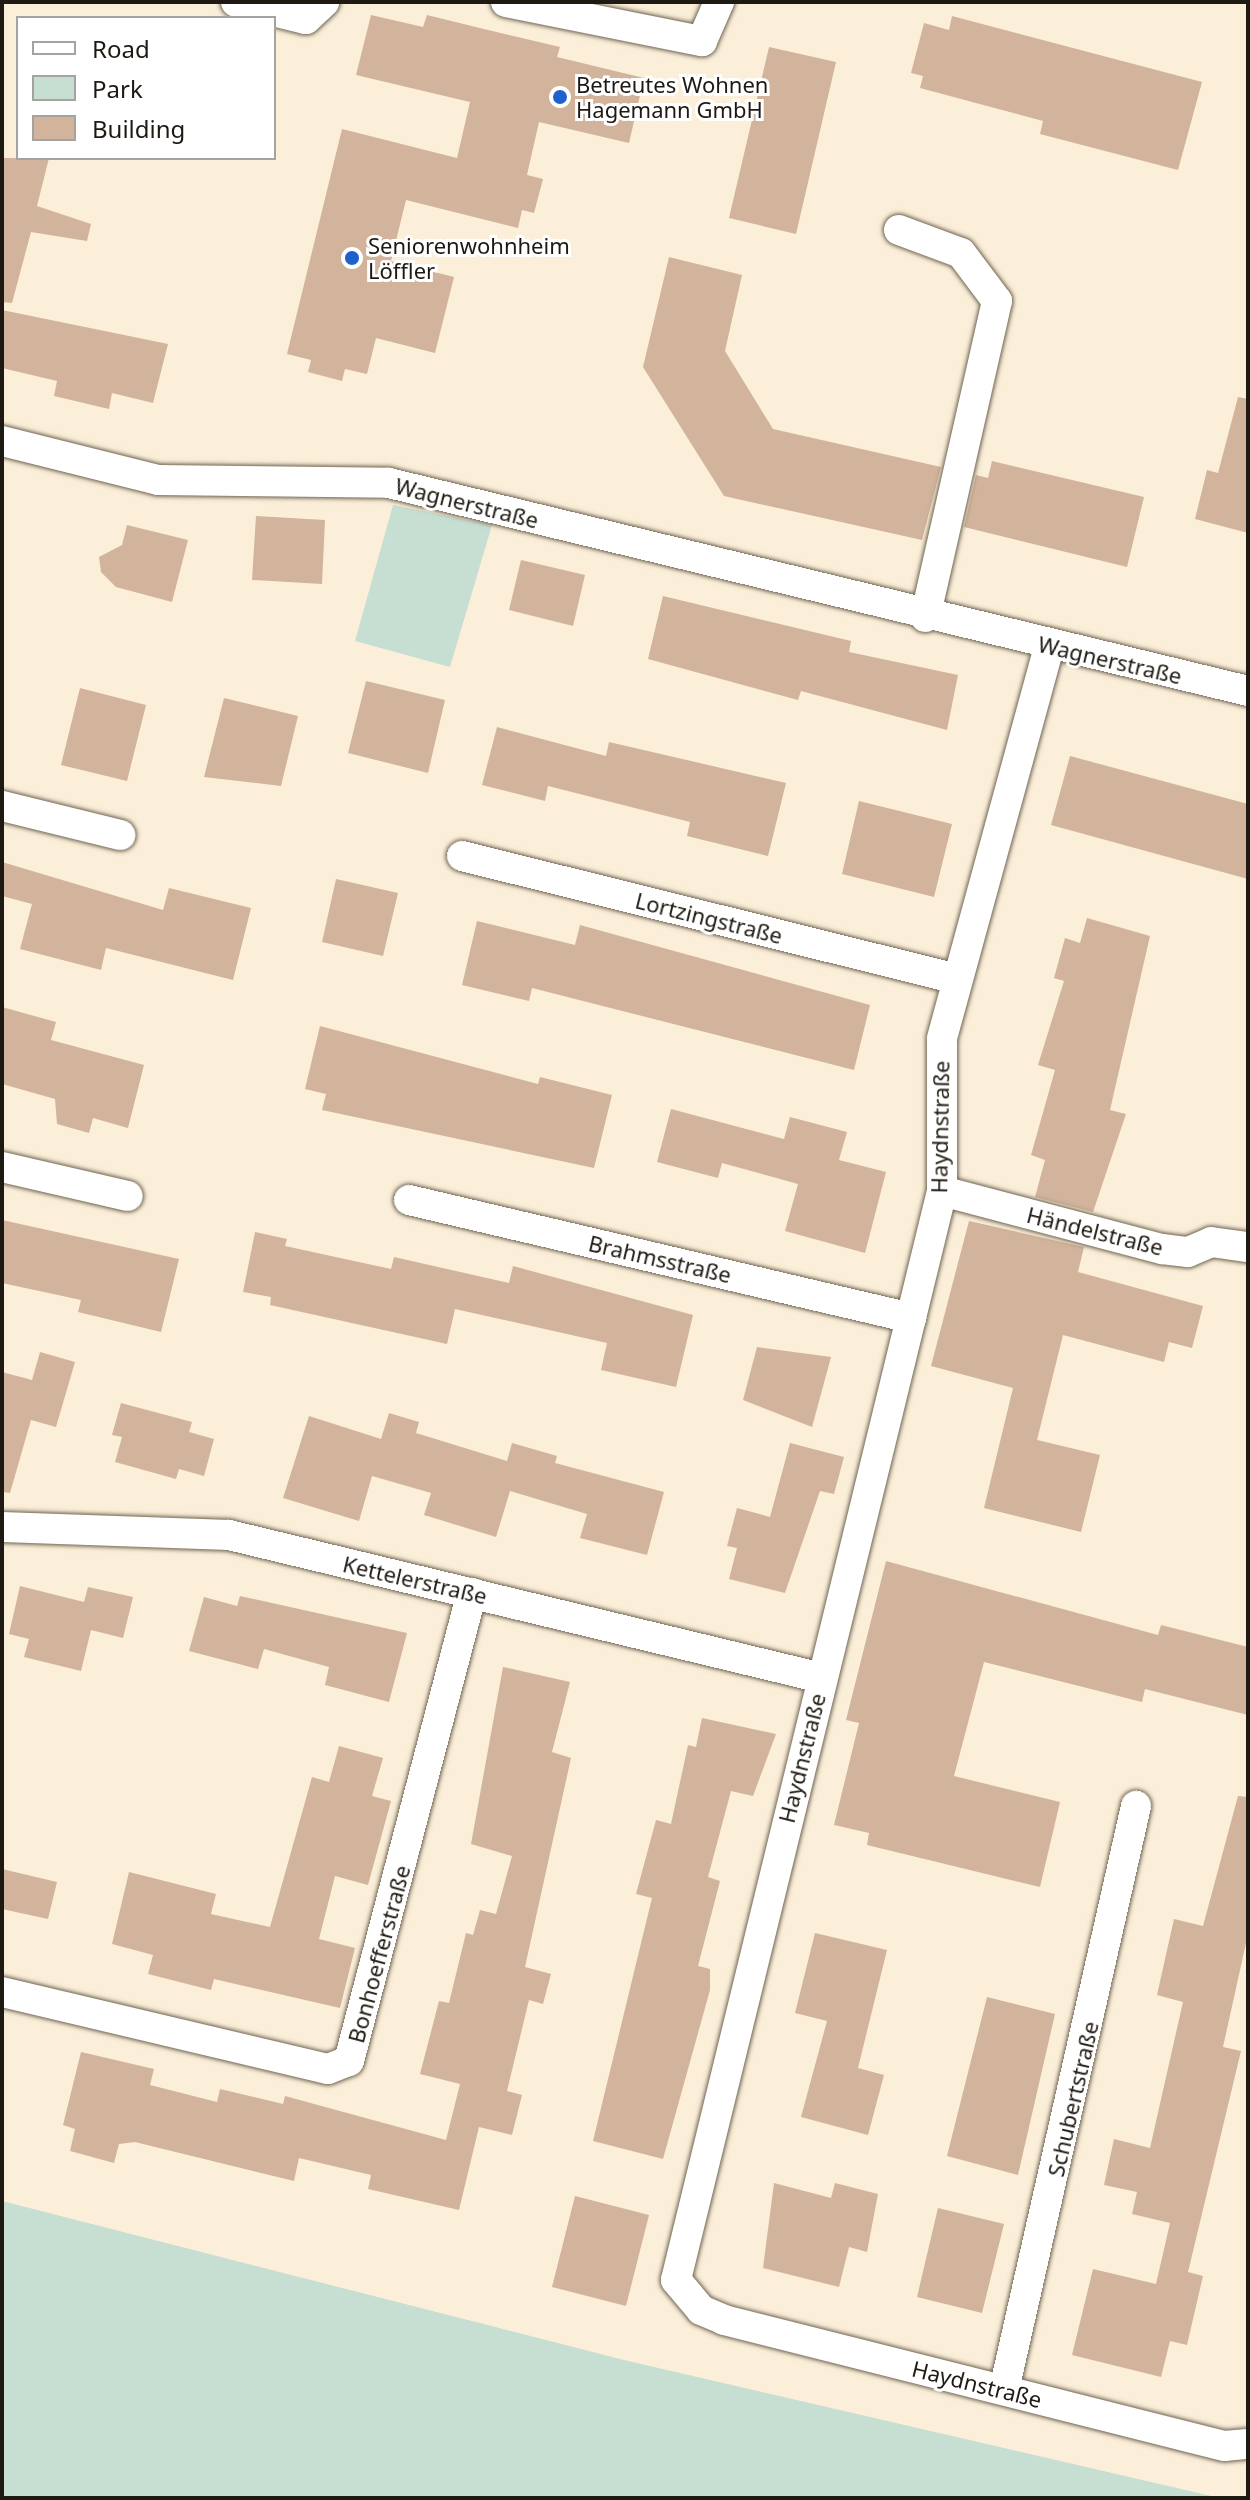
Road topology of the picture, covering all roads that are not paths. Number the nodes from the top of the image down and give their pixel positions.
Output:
1 (236, 2) edge
2 (324, 2) edge
3 (506, 2) edge
4 (719, 2) edge
5 (899, 230) dead end
6 (2, 441) edge
7 (925, 617) junction
8 (1049, 647) junction
9 (1248, 691) edge
10 (2, 806) edge
11 (120, 835) dead end
12 (462, 856) dead end
13 (957, 979) junction
14 (2, 1167) edge
15 (942, 1191) junction
16 (128, 1196) dead end
17 (409, 1200) dead end
18 (1248, 1247) edge
19 (911, 1318) junction
20 (2, 1527) edge
21 (472, 1593) junction
22 (822, 1678) junction
23 (1136, 1806) dead end
24 (2, 1992) edge
25 (1004, 2390) junction
26 (1248, 2444) edge

1 - 2 street
3 - 4 street
5 - 7 street
6 - 7 street, Wagnerstraße
7 - 8 street, Wagnerstraße
8 - 9 street, Wagnerstraße
8 - 13 street, Haydnstraße
10 - 11 street
12 - 13 street, Lortzingstraße
13 - 15 street, Haydnstraße
14 - 16 street
15 - 18 street, Händelstraße
15 - 19 street, Haydnstraße
17 - 19 street, Brahmsstraße
19 - 22 street, Haydnstraße
20 - 21 street, Kettelerstraße
21 - 22 street, Kettelerstraße
21 - 24 street, Bonhoefferstraße
22 - 25 street, Haydnstraße
23 - 25 street, Schubertstraße
25 - 26 street, Haydnstraße

